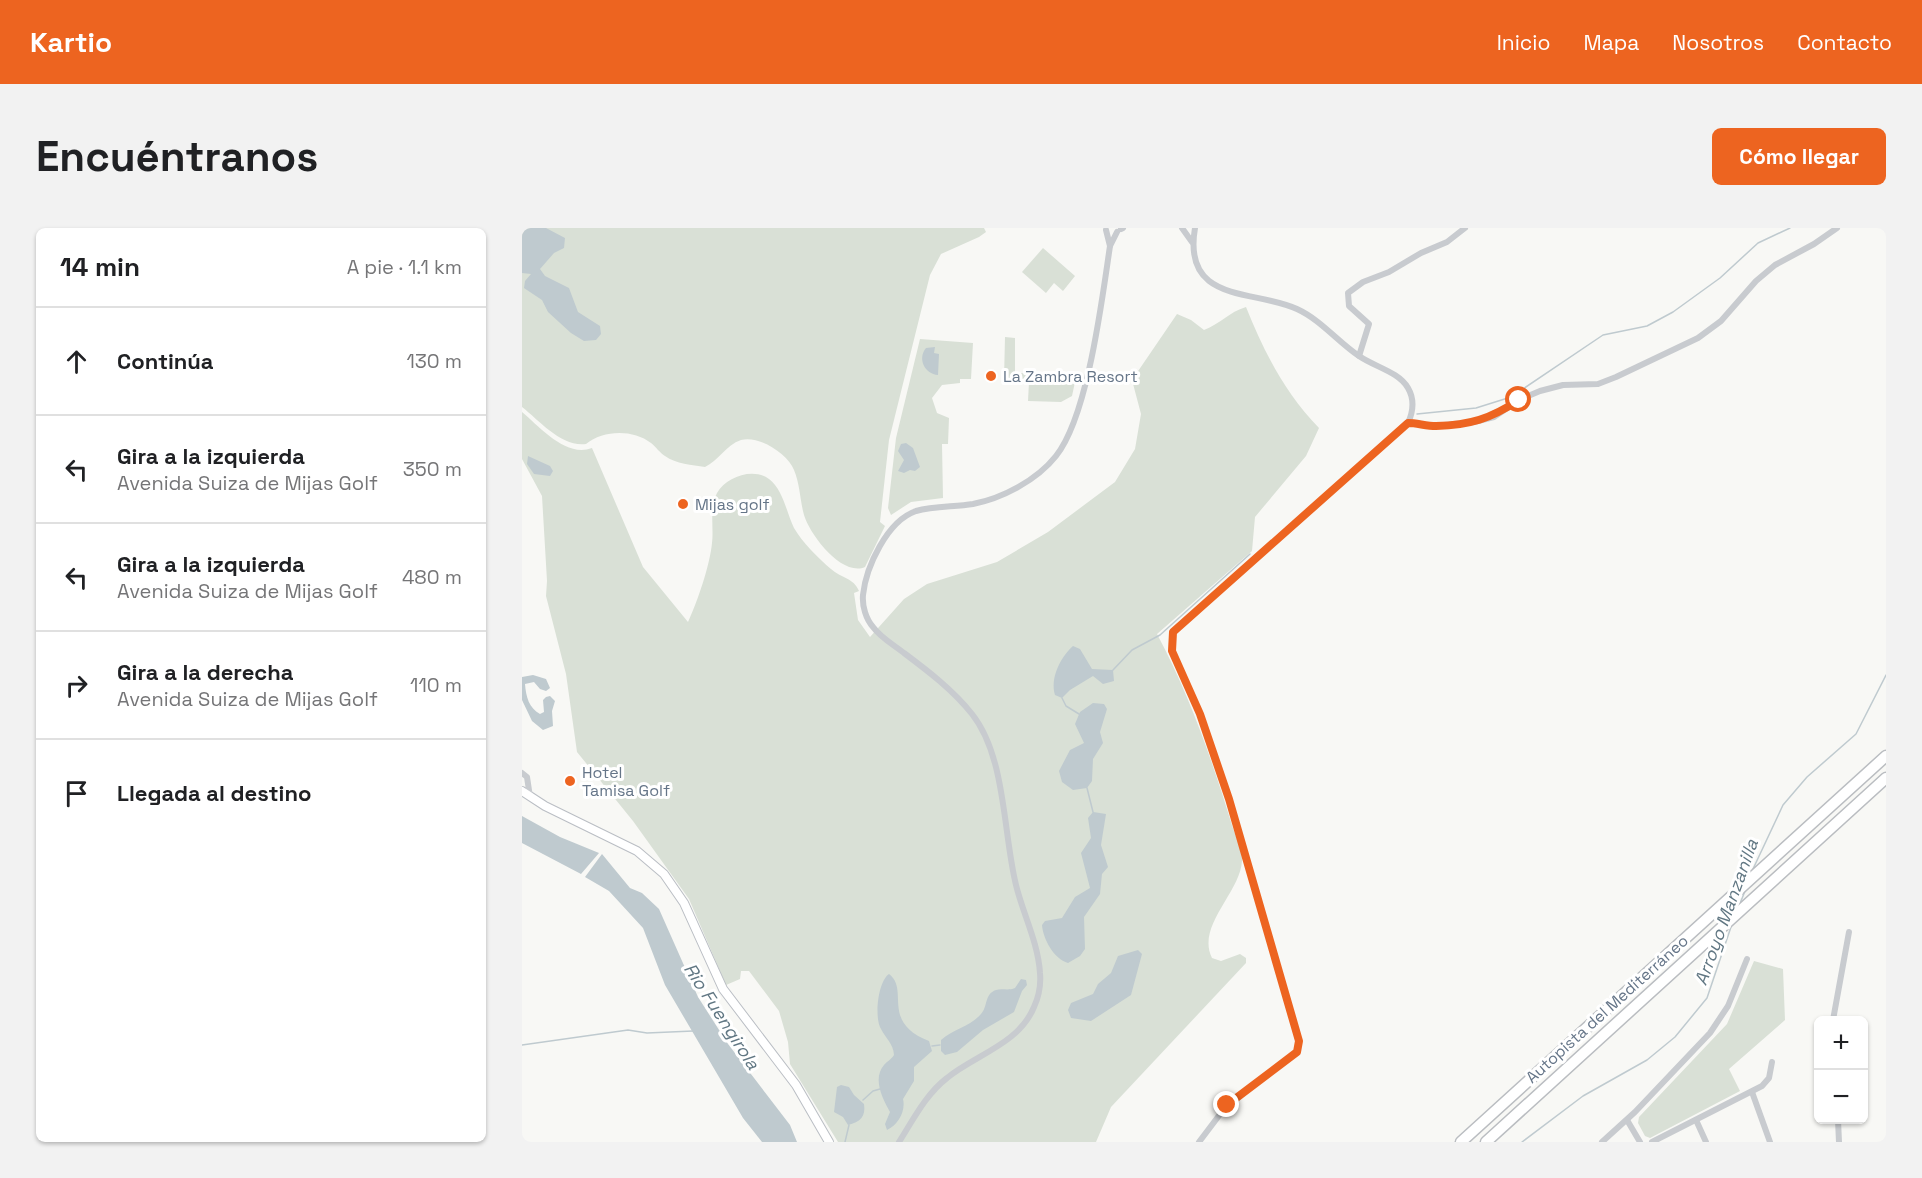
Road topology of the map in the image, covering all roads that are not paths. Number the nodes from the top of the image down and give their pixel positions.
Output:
1 (1182, 228) edge
2 (1195, 228) edge
3 (1465, 228) edge
4 (1837, 228) edge
5 (1105, 229) edge
6 (1120, 229) edge
7 (1194, 244) junction
8 (1110, 246) junction
9 (1359, 356) junction
10 (1408, 423) junction
11 (1886, 756) edge
12 (522, 773) edge
13 (1886, 778) edge
14 (526, 794) edge
15 (1850, 932) dead end
16 (1748, 959) dead end
17 (1834, 1016) edge
18 (1772, 1062) dead end
19 (1752, 1092) junction
20 (1627, 1120) junction
21 (1696, 1120) junction
22 (1838, 1124) edge
23 (829, 1142) edge
24 (899, 1142) edge
25 (1199, 1142) edge
26 (1461, 1142) edge
27 (1486, 1142) edge
28 (1602, 1142) edge
29 (1640, 1142) edge
30 (1652, 1142) edge
31 (1706, 1142) edge
32 (1770, 1142) edge
33 (1839, 1142) edge

1 - 7 street
2 - 7 street
3 - 9 street
4 - 10 street
5 - 6 street
5 - 8 street
6 - 8 street
7 - 9 street
8 - 24 street
9 - 10 street
10 - 25 street
11 - 26 highway, Autopista del Mediterráneo
12 - 14 street
13 - 27 highway, Autopista del Mediterráneo
14 - 23 street
15 - 17 street
16 - 20 street
18 - 19 street
19 - 21 street
19 - 32 street
20 - 28 street
20 - 29 street
21 - 30 street
21 - 31 street
22 - 33 street

